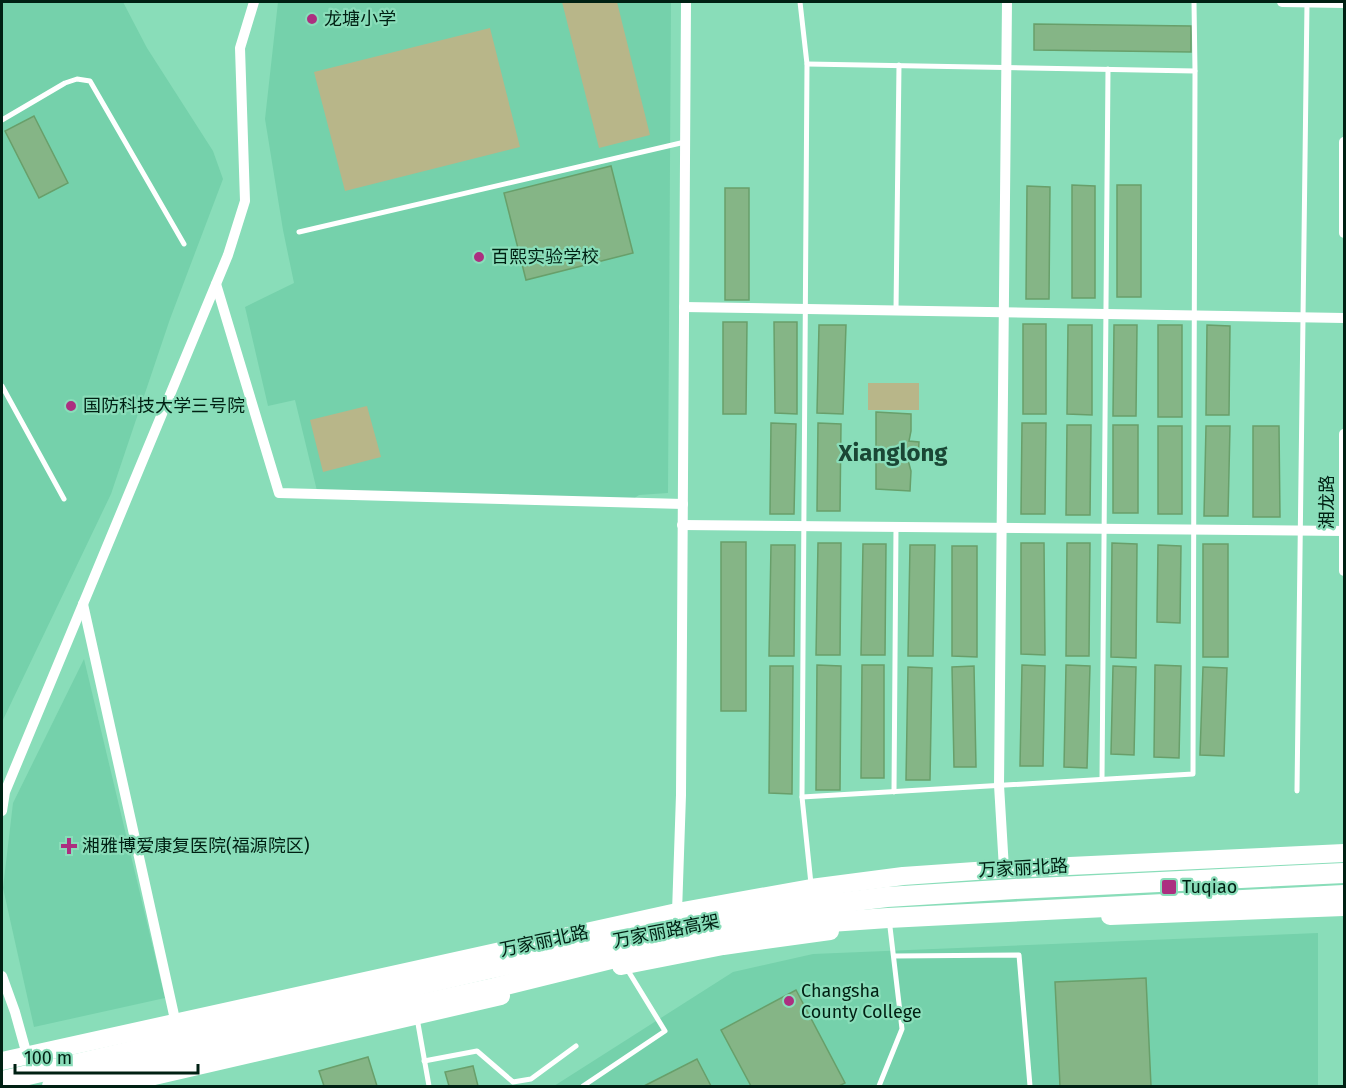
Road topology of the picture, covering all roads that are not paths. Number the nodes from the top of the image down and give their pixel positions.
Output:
1 (254, 2) edge
2 (686, 2) edge
3 (800, 2) edge
4 (1007, 2) edge
5 (1194, 2) edge
6 (1282, 2) edge
7 (1306, 2) edge
8 (1344, 3) edge
9 (807, 64) junction
10 (899, 65) junction
11 (1006, 67) junction
12 (1108, 69) junction
13 (1195, 70) junction
14 (2, 120) edge
15 (685, 142) junction
16 (1344, 142) edge
17 (1344, 180) edge
18 (299, 232) dead end
19 (1344, 233) edge
20 (184, 244) dead end
21 (216, 284) junction
22 (684, 307) junction
23 (804, 309) junction
24 (896, 310) junction
25 (1003, 312) junction
26 (1106, 314) junction
27 (1195, 315) junction
28 (1303, 317) junction
29 (1344, 318) edge
30 (2, 386) edge
31 (1344, 434) edge
32 (64, 499) dead end
33 (682, 504) junction
34 (682, 525) junction
35 (804, 526) junction
36 (896, 527) junction
37 (1001, 528) junction
38 (1104, 529) junction
39 (1194, 530) junction
40 (1300, 531) junction
41 (1344, 531) edge
42 (1344, 571) edge
43 (83, 604) junction
44 (1102, 779) junction
45 (999, 785) junction
46 (1297, 791) dead end
47 (894, 792) junction
48 (802, 797) junction
49 (2, 811) edge
50 (1344, 853) edge
51 (1004, 869) junction
52 (1344, 873) edge
53 (812, 888) junction
54 (1344, 895) edge
55 (1344, 907) edge
56 (677, 912) junction
57 (890, 927) junction
58 (894, 956) junction
59 (625, 965) junction
60 (2, 976) edge
61 (416, 1017) junction
62 (176, 1024) junction
63 (576, 1046) dead end
64 (27, 1055) junction
65 (2, 1061) edge
66 (424, 1061) junction
67 (2, 1081) edge
68 (52, 1086) edge
69 (111, 1086) edge
70 (429, 1086) edge
71 (583, 1086) edge
72 (879, 1086) edge
73 (1030, 1086) edge

1 - 21 street
2 - 15 street
3 - 9 lane
4 - 11 street
5 - 13 lane
6 - 7 street
7 - 8 street
7 - 28 lane
9 - 10 lane
9 - 23 lane
10 - 11 lane
10 - 24 lane
11 - 12 lane
11 - 25 street
12 - 13 lane
12 - 26 lane
13 - 27 lane
14 - 20 lane
15 - 18 lane
15 - 22 street
16 - 17 street
17 - 19 street
21 - 33 street
21 - 43 street
22 - 23 street
22 - 33 street
23 - 24 street
23 - 35 lane
24 - 25 street
25 - 26 street
25 - 37 street
26 - 27 street
26 - 38 lane
27 - 28 street
27 - 39 lane
28 - 29 street
28 - 40 lane
30 - 32 lane
31 - 41 street, 湘龙路
33 - 34 street
34 - 35 street
34 - 56 street
35 - 36 street
35 - 48 lane
36 - 37 street
36 - 47 lane
37 - 38 street
37 - 45 street
38 - 39 street
38 - 44 lane
39 - 40 street
39 - 44 lane
40 - 41 street
40 - 46 lane
41 - 42 street, 湘龙路
43 - 49 street
43 - 62 street
44 - 45 lane
45 - 47 lane
45 - 51 street
47 - 48 lane
48 - 53 lane
50 - 51 main road, 万家丽北路
51 - 53 main road, 万家丽北路
52 - 67 highway, 万家丽路高架
53 - 56 main road, 万家丽北路
54 - 68 highway, 万家丽路高架
55 - 57 main road
56 - 62 main road, 万家丽北路
57 - 58 lane
57 - 59 main road
58 - 72 lane
58 - 73 lane
59 - 61 main road
59 - 71 lane
60 - 64 street
61 - 66 lane
61 - 69 main road
62 - 64 main road, 万家丽北路
63 - 66 lane
64 - 65 main road, 万家丽北路
66 - 70 lane

